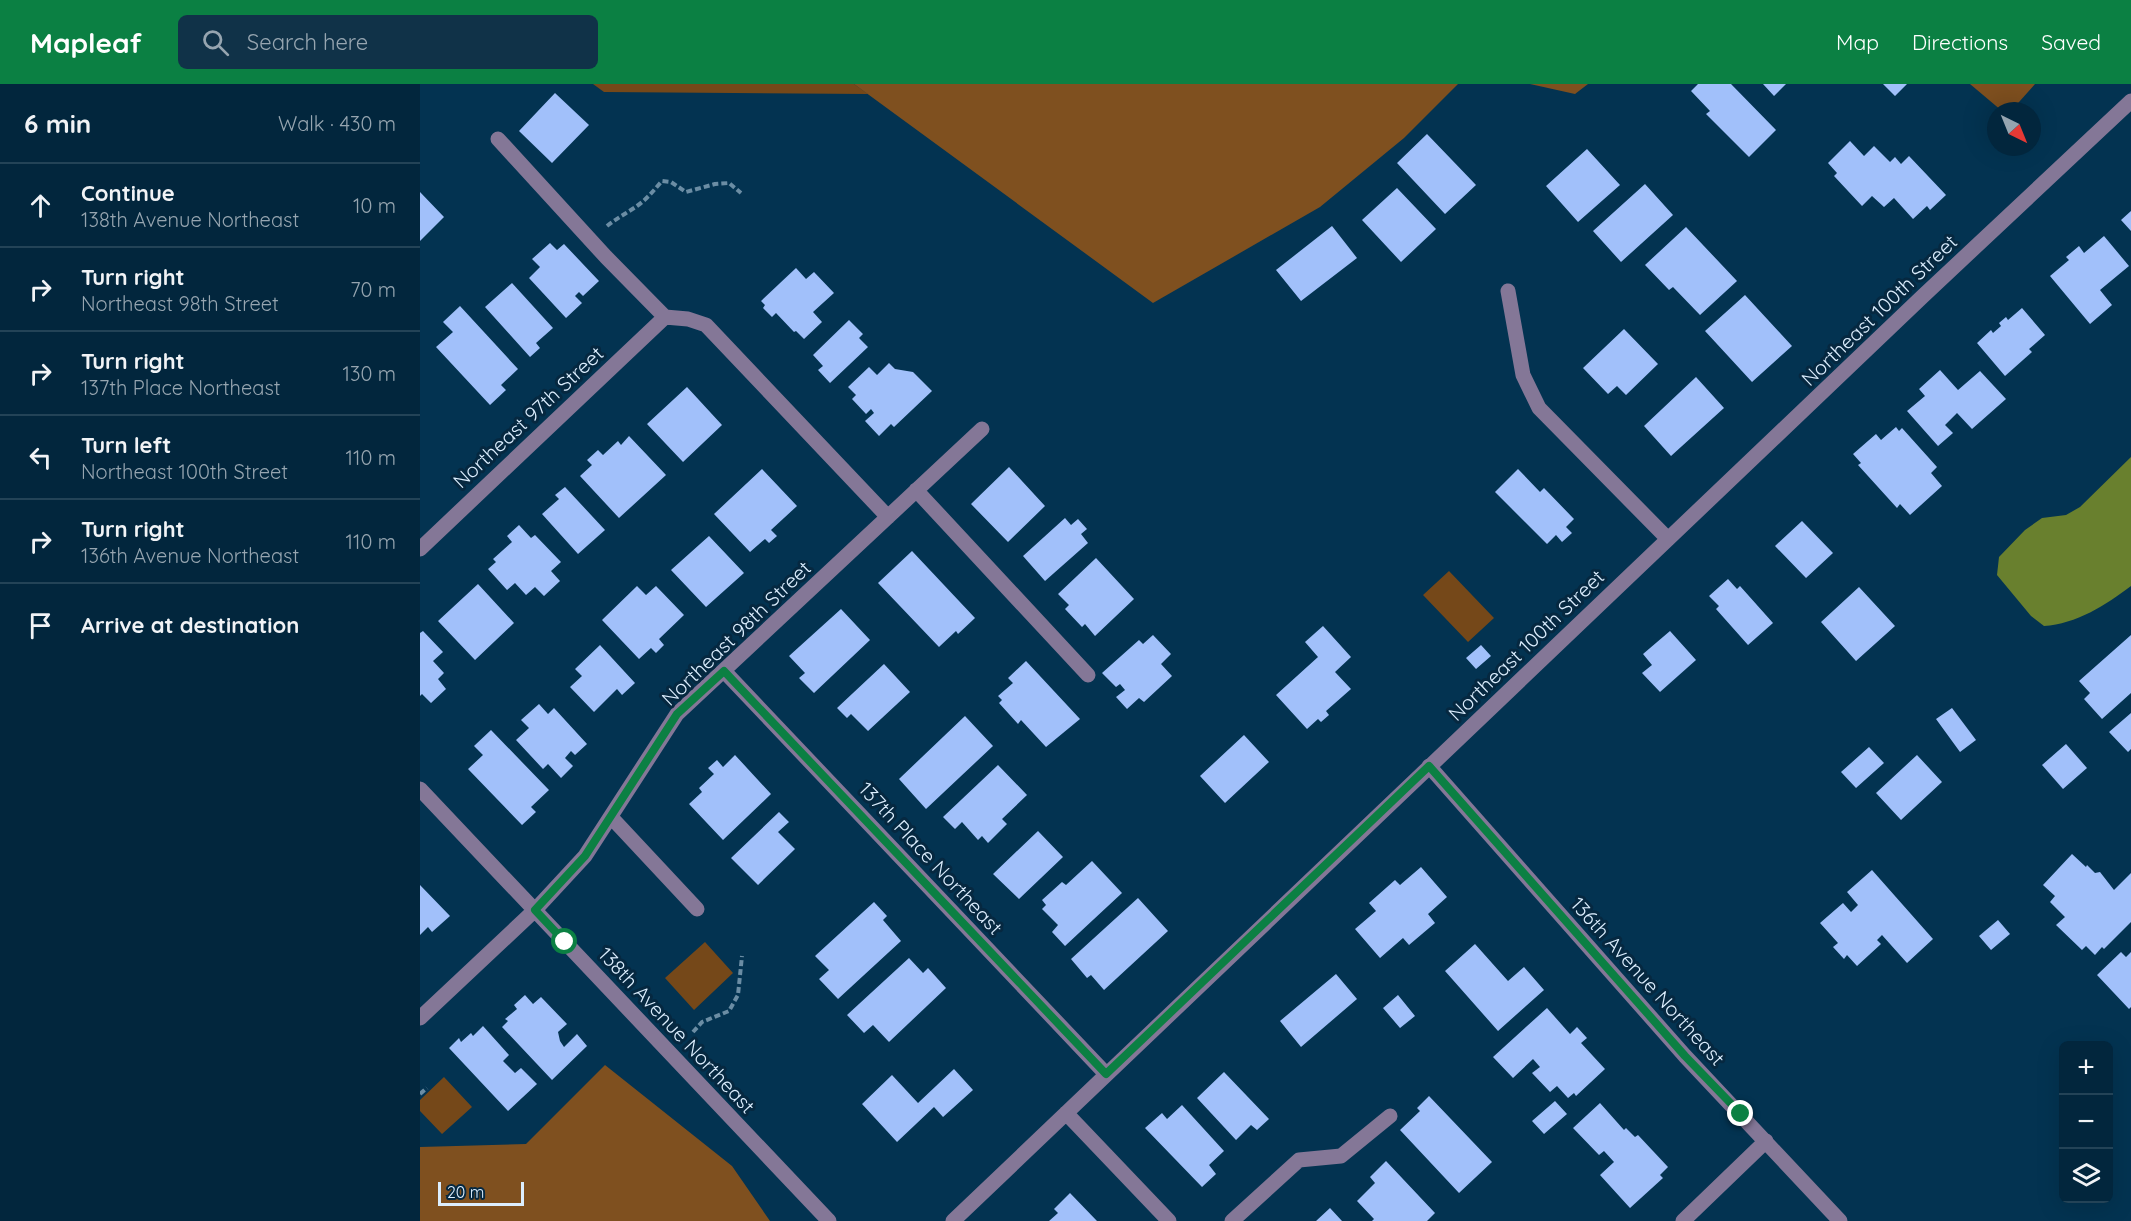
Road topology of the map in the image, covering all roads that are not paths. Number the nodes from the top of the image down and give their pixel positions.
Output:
1 (2131, 101) edge
2 (498, 140) dead end
3 (1508, 291) dead end
4 (665, 316) junction
5 (982, 429) dead end
6 (916, 490) junction
7 (888, 517) junction
8 (1668, 539) junction
9 (420, 549) edge
10 (724, 671) junction
11 (1088, 675) dead end
12 (1429, 766) junction
13 (420, 789) edge
14 (611, 818) junction
15 (697, 909) dead end
16 (535, 910) junction
17 (420, 1018) edge
18 (1106, 1074) junction
19 (1066, 1113) junction
20 (1390, 1116) dead end
21 (1766, 1141) junction
22 (829, 1221) edge
23 (953, 1221) edge
24 (1168, 1221) edge
25 (1232, 1221) edge
26 (1683, 1221) edge
27 (1840, 1221) edge

1 - 8 street, Northeast 100th Street
2 - 4 street
3 - 8 street
4 - 7 street
4 - 9 street, Northeast 97th Street
5 - 6 street, Northeast 98th Street
6 - 7 street, Northeast 98th Street
6 - 11 street
7 - 10 street, Northeast 98th Street
8 - 12 street, Northeast 100th Street
10 - 14 street, Northeast 98th Street
10 - 18 street, 137th Place Northeast
12 - 18 street, Northeast 100th Street
12 - 21 street, 136th Avenue Northeast
13 - 16 street, 138th Avenue Northeast
14 - 15 street
14 - 16 street, Northeast 98th Street
16 - 17 street, Northeast 98th Street
16 - 22 street, 138th Avenue Northeast
18 - 19 street, Northeast 100th Street
19 - 23 street, Northeast 100th Street
19 - 24 street
20 - 25 street
21 - 26 street
21 - 27 street, 136th Avenue Northeast

